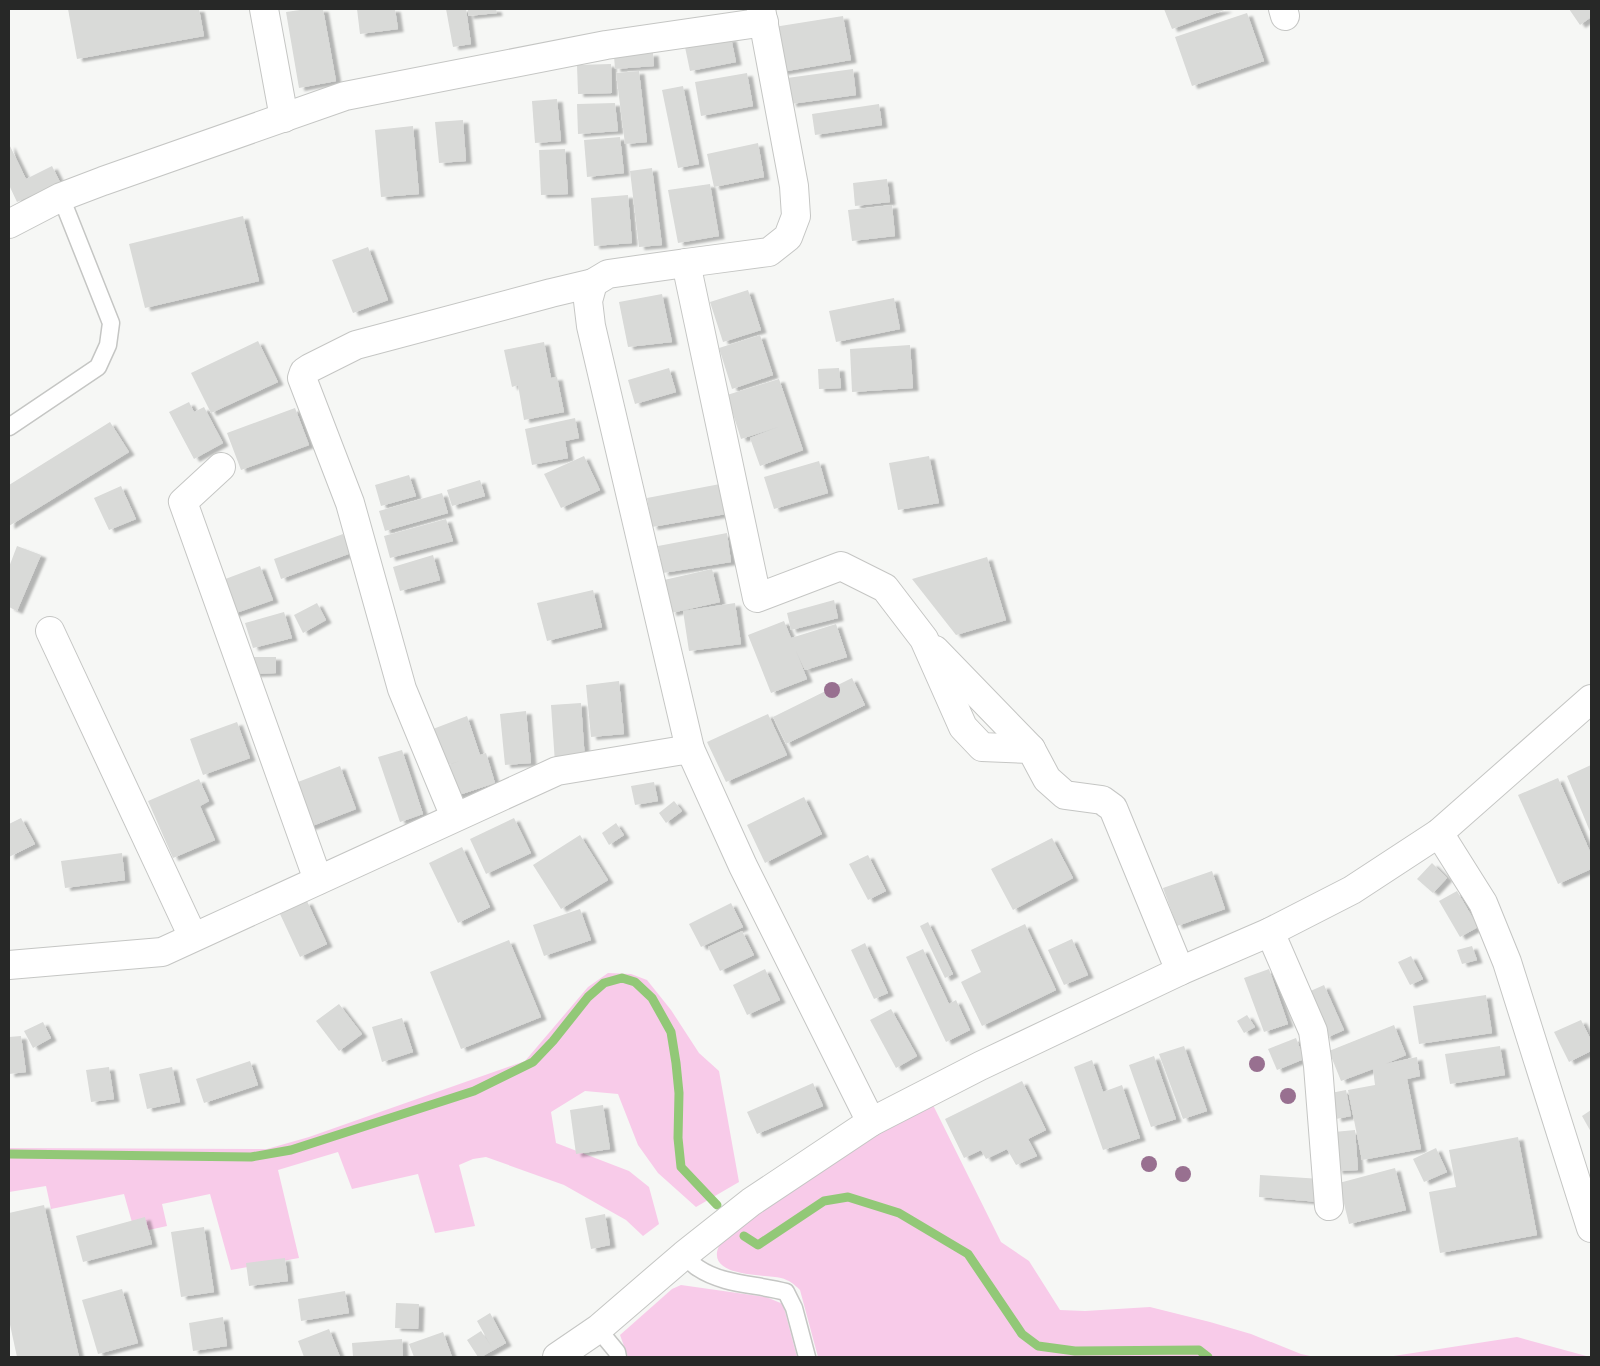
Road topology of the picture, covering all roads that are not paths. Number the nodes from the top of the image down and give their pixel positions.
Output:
1 (264, 9) edge
2 (762, 15) edge
3 (284, 118) junction
4 (61, 197) junction
5 (9, 224) edge
6 (686, 263) junction
7 (593, 283) junction
8 (9, 427) edge
9 (221, 467) dead end
10 (50, 631) dead end
11 (1591, 699) edge
12 (690, 749) junction
13 (455, 817) junction
14 (1440, 833) junction
15 (318, 880) junction
16 (1270, 932) junction
17 (192, 938) junction
18 (9, 965) edge
19 (1180, 971) junction
20 (871, 1122) junction
21 (1329, 1206) dead end
22 (1591, 1228) edge
23 (684, 1254) junction
24 (598, 1329) junction
25 (557, 1357) edge
26 (618, 1357) edge
27 (807, 1357) edge

1 - 3 street
2 - 3 street
2 - 6 street
3 - 4 street
4 - 5 street
4 - 8 lane
6 - 7 street
6 - 19 street
7 - 12 street
7 - 13 street
9 - 15 street
10 - 17 street
11 - 14 street
12 - 13 street
12 - 20 street
13 - 15 street
14 - 16 street
14 - 22 street
15 - 17 street
16 - 19 street
16 - 21 street
17 - 18 street
19 - 20 street
20 - 23 street
23 - 24 street
23 - 27 lane
24 - 25 street
24 - 26 lane

